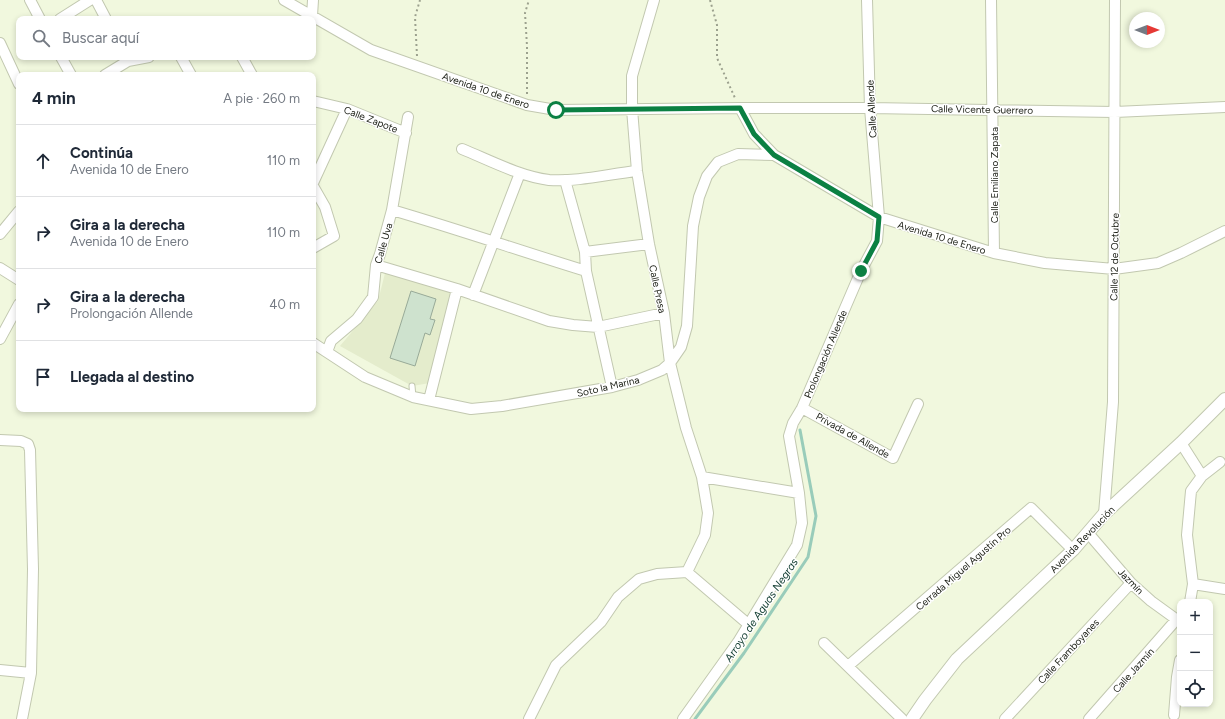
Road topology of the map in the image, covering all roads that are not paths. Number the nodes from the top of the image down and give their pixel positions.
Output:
1 (30, 0) edge
2 (90, 0) edge
3 (96, 0) edge
4 (284, 0) edge
5 (313, 0) edge
6 (654, 0) edge
7 (867, 0) edge
8 (991, 0) edge
9 (1115, 0) edge
10 (38, 16) edge
11 (65, 16) edge
12 (104, 16) edge
13 (312, 16) joint
14 (316, 18) edge
15 (0, 43) edge
16 (63, 60) edge
17 (126, 60) edge
18 (182, 60) edge
19 (244, 60) edge
20 (69, 72) edge
21 (109, 72) edge
22 (188, 72) edge
23 (250, 72) edge
24 (16, 78) edge
25 (316, 102) edge
26 (1225, 107) edge
27 (740, 108) junction
28 (870, 108) junction
29 (347, 109) junction
30 (632, 109) junction
31 (994, 109) junction
32 (1115, 112) junction
33 (408, 117) dead end
34 (406, 133) junction
35 (462, 149) dead end
36 (774, 155) junction
37 (637, 171) junction
38 (520, 173) junction
39 (316, 178) edge
40 (565, 180) junction
41 (316, 190) edge
42 (392, 210) junction
43 (16, 215) edge
44 (879, 217) junction
45 (1225, 231) edge
46 (0, 234) edge
47 (494, 242) junction
48 (649, 244) junction
49 (316, 246) edge
50 (585, 252) junction
51 (994, 253) junction
52 (376, 265) junction
53 (0, 268) edge
54 (1114, 268) junction
55 (586, 271) junction
56 (16, 278) edge
57 (457, 289) junction
58 (473, 295) junction
59 (16, 310) edge
60 (664, 313) junction
61 (598, 327) junction
62 (0, 339) edge
63 (316, 345) edge
64 (327, 352) junction
65 (670, 363) junction
66 (412, 386) dead end
67 (612, 387) junction
68 (412, 397) junction
69 (1225, 399) edge
70 (429, 400) junction
71 (918, 404) dead end
72 (802, 408) junction
73 (0, 440) edge
74 (1181, 443) junction
75 (1220, 462) dead end
76 (1202, 476) junction
77 (702, 477) junction
78 (799, 493) junction
79 (1104, 514) junction
80 (1088, 533) junction
81 (1073, 550) junction
82 (687, 572) junction
83 (1131, 583) junction
84 (1193, 584) junction
85 (1225, 589) edge
86 (1190, 599) edge
87 (1177, 620) edge
88 (1177, 622) edge
89 (748, 624) junction
90 (824, 643) dead end
91 (848, 666) junction
92 (0, 670) edge
93 (1178, 671) edge
94 (31, 673) junction
95 (1174, 715) dead end
96 (22, 719) edge
97 (529, 719) edge
98 (683, 719) edge
99 (902, 719) edge
100 (912, 719) edge
101 (1005, 719) edge
102 (1089, 719) edge

1 - 10 street
2 - 11 street
3 - 12 street
4 - 13 street, Avenida 10 de Enero
5 - 13 street
6 - 30 street, Calle Presa
7 - 28 street, Calle Allende
8 - 31 street, Calle Emiliano Zapata
9 - 32 street, Calle 12 de Octubre
14 - 30 street, Avenida 10 de Enero
15 - 24 street
16 - 20 street
17 - 21 street
18 - 22 street
19 - 23 street
25 - 29 street, Calle Zapote
26 - 32 street, Calle Vicente Guerrero
27 - 28 street, Calle Vicente Guerrero
27 - 30 street, Avenida 10 de Enero
27 - 36 street, Avenida 10 de Enero
28 - 31 street, Calle Vicente Guerrero
28 - 44 street, Calle Allende
29 - 34 street, Calle Zapote
29 - 39 street
30 - 37 street, Calle Presa
31 - 32 street, Calle Vicente Guerrero
31 - 51 street, Calle Emiliano Zapata
32 - 54 street, Calle 12 de Octubre
33 - 34 street, Calle Uva
34 - 42 street, Calle Uva
35 - 38 street
36 - 44 street, Avenida 10 de Enero
36 - 65 street, Soto la Marina
37 - 40 street
37 - 48 street, Calle Presa
38 - 40 street
38 - 47 street
40 - 50 street
41 - 49 street
42 - 47 street
42 - 52 street, Calle Uva
43 - 46 street
44 - 51 street, Avenida 10 de Enero
44 - 72 street, Prolongación Allende
45 - 54 street, Avenida 10 de Enero
47 - 55 street
47 - 58 street
48 - 50 street
48 - 60 street, Calle Presa
50 - 55 street
51 - 54 street, Avenida 10 de Enero
52 - 57 street
52 - 64 street, Calle Uva
53 - 56 street
54 - 79 street, Calle 12 de Octubre
55 - 61 street
57 - 58 street
57 - 70 street
58 - 61 street
59 - 62 street
60 - 61 street
60 - 65 street, Calle Presa
61 - 67 street
63 - 64 street, Soto la Marina
64 - 68 street, Soto la Marina
65 - 67 street, Soto la Marina
65 - 77 street, Calle Presa
66 - 68 lane
67 - 70 street, Soto la Marina
68 - 70 street, Soto la Marina
69 - 74 street, Avenida Revolución
71 - 72 street, Privada de Allende
72 - 78 street, Prolongación Allende
73 - 94 street
74 - 76 street
74 - 79 street, Avenida Revolución
75 - 76 street
76 - 84 street
77 - 78 street
77 - 82 street, Calle Presa
78 - 89 street, Prolongación Allende
79 - 80 street, Avenida Revolución
80 - 81 street, Avenida Revolución
80 - 83 street, Jazmín
81 - 91 street, Cerrada Miguel Agustín Pro
81 - 100 street, Avenida Revolución
82 - 89 street
82 - 97 street
83 - 87 street, Jazmín
83 - 101 street, Calle Framboyanes
84 - 85 street
84 - 86 street
88 - 102 street, Calle Jazmín
89 - 98 street, Prolongación Allende
90 - 91 street
91 - 99 street
92 - 94 street
93 - 95 street
94 - 96 street

